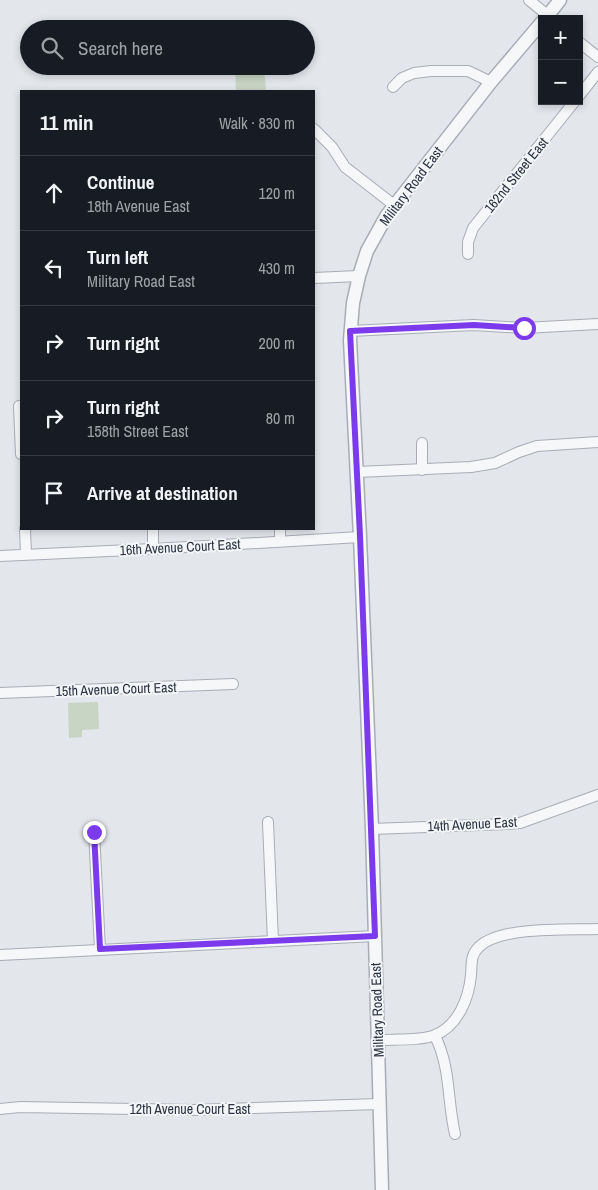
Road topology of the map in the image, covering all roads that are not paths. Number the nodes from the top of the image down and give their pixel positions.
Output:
1 (529, 0) edge
2 (560, 0) edge
3 (543, 15) edge
4 (550, 15) edge
5 (538, 29) edge
6 (583, 45) edge
7 (598, 57) edge
8 (598, 72) edge
9 (491, 82) junction
10 (393, 87) dead end
11 (583, 91) edge
12 (572, 105) edge
13 (315, 130) edge
14 (394, 204) junction
15 (468, 254) dead end
16 (359, 276) junction
17 (315, 278) edge
18 (598, 324) edge
19 (350, 331) junction
20 (19, 406) dead end
21 (20, 430) edge
22 (598, 442) edge
23 (422, 443) dead end
24 (422, 470) junction
25 (357, 472) junction
26 (25, 530) edge
27 (152, 530) edge
28 (280, 530) edge
29 (360, 536) junction
30 (280, 541) junction
31 (154, 549) junction
32 (26, 554) junction
33 (0, 556) edge
34 (233, 684) dead end
35 (0, 693) edge
36 (598, 795) edge
37 (268, 822) dead end
38 (372, 829) junction
39 (94, 832) dead end
40 (598, 928) edge
41 (375, 936) junction
42 (273, 941) junction
43 (100, 949) junction
44 (0, 955) edge
45 (435, 1036) junction
46 (378, 1040) junction
47 (379, 1104) junction
48 (0, 1109) edge
49 (455, 1134) dead end
50 (382, 1190) edge

1 - 3 street
2 - 4 street, Military Road East
5 - 9 street, Military Road East
6 - 7 street
8 - 11 street
9 - 10 street
9 - 14 street, Military Road East
12 - 15 street, 162nd Street East
13 - 14 street
14 - 16 street, Military Road East
16 - 17 street
16 - 19 street, Military Road East
18 - 19 street
19 - 25 street, Military Road East
20 - 21 street
22 - 24 street
23 - 24 street
24 - 25 street
25 - 29 street, Military Road East
26 - 32 street
27 - 31 street
28 - 30 street
29 - 30 street, 16th Avenue Court East
29 - 38 street, Military Road East
30 - 31 street, 16th Avenue Court East
31 - 32 street, 16th Avenue Court East
32 - 33 street, 16th Avenue Court East
34 - 35 street, 15th Avenue Court East
36 - 38 street, 14th Avenue East
37 - 42 street
38 - 41 street, Military Road East
39 - 43 street
40 - 45 street
41 - 42 street
41 - 46 street, Military Road East
42 - 43 street
43 - 44 street
45 - 46 street
45 - 49 street
46 - 47 street, Military Road East
47 - 48 street, 12th Avenue Court East
47 - 50 street, Military Road East

